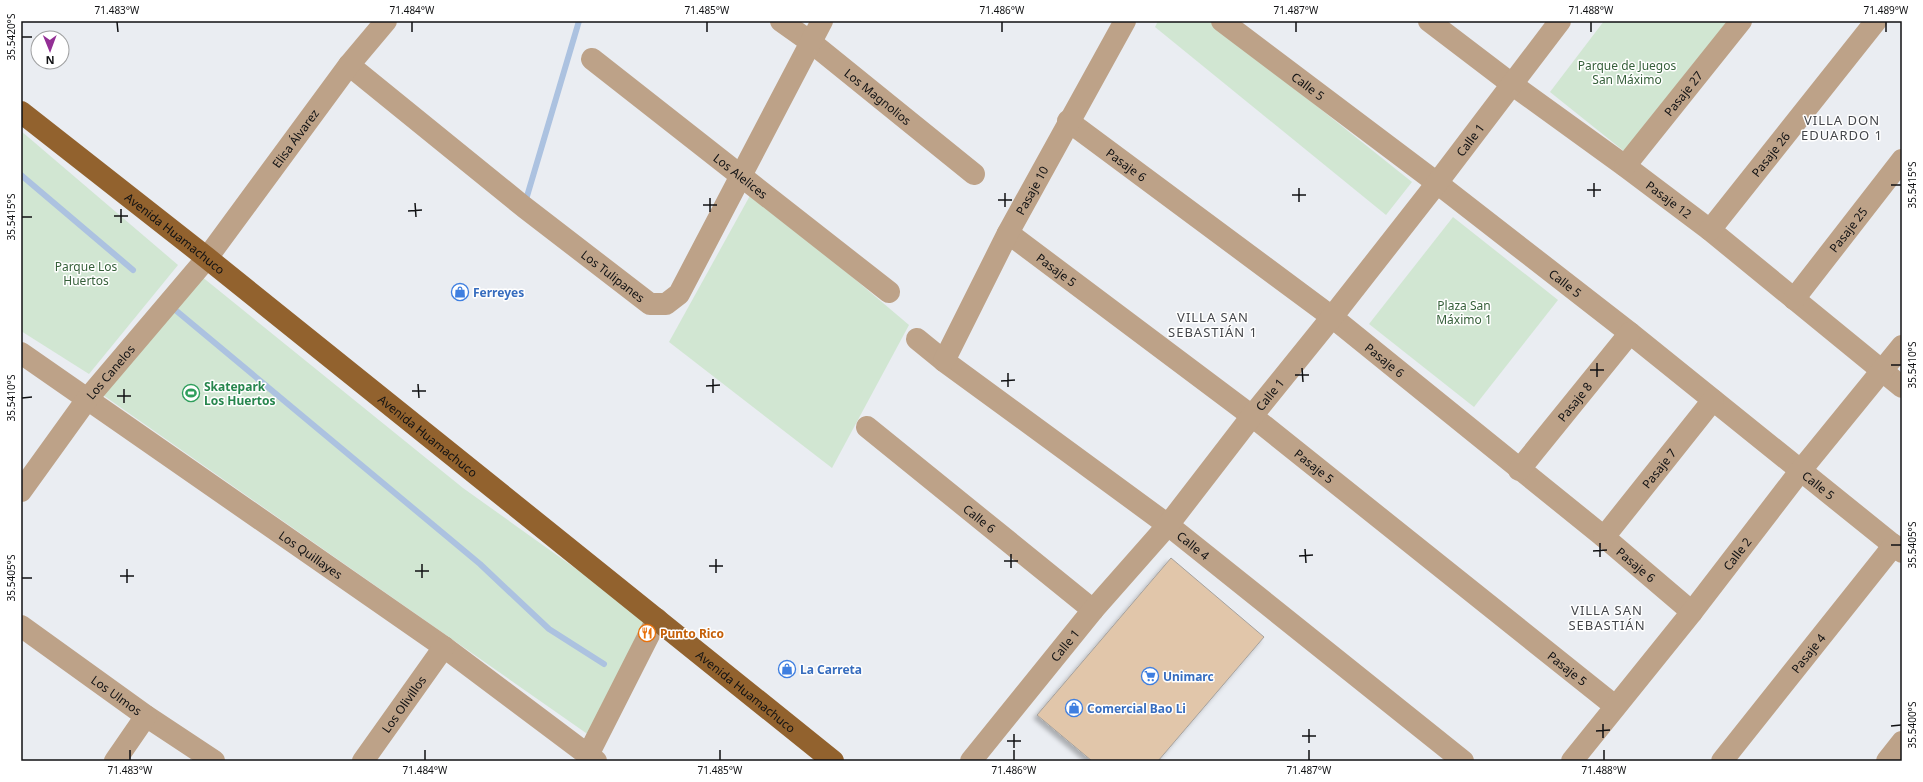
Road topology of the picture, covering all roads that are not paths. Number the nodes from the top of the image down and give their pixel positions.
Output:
1 (781, 21) edge
2 (822, 21) edge
3 (1125, 21) edge
4 (1222, 21) edge
5 (1429, 21) edge
6 (1560, 21) edge
7 (1741, 21) edge
8 (1876, 21) edge
9 (378, 24) edge
10 (812, 43) junction
11 (592, 59) dead end
12 (349, 65) junction
13 (1513, 85) junction
14 (21, 112) edge
15 (1068, 121) junction
16 (1902, 160) edge
17 (1625, 166) junction
18 (741, 174) junction
19 (974, 174) dead end
20 (1437, 183) junction
21 (1710, 230) junction
22 (1008, 233) junction
23 (207, 258) junction
24 (889, 292) dead end
25 (1794, 299) junction
26 (1332, 317) junction
27 (1630, 333) junction
28 (917, 339) dead end
29 (1902, 346) edge
30 (21, 353) edge
31 (944, 361) junction
32 (1883, 371) junction
33 (1902, 387) edge
34 (88, 398) junction
35 (1713, 400) junction
36 (1252, 416) junction
37 (867, 427) dead end
38 (1519, 470) junction
39 (1801, 470) junction
40 (21, 491) edge
41 (1168, 525) junction
42 (1604, 537) junction
43 (1898, 548) edge
44 (1093, 610) junction
45 (1692, 612) junction
46 (657, 620) junction
47 (21, 626) edge
48 (444, 647) junction
49 (1615, 706) junction
50 (146, 716) junction
51 (1902, 742) edge
52 (592, 758) edge
53 (115, 761) edge
54 (214, 761) edge
55 (363, 761) edge
56 (833, 761) edge
57 (971, 761) edge
58 (1463, 761) edge
59 (1572, 761) edge
60 (1722, 761) edge
61 (1887, 761) edge

1 - 10 street, Los Magnolios
2 - 10 street, Los Tulipanes
3 - 15 street, Pasaje 10
4 - 20 street, Calle 5
5 - 13 street, Pasaje 12
6 - 13 street, Calle 1
7 - 17 street, Pasaje 27
8 - 21 street, Pasaje 26
9 - 12 street, Elisa Álvarez
10 - 18 street, Los Tulipanes
10 - 19 street, Los Magnolios
11 - 18 street, Los Alelices
12 - 18 street, Los Tulipanes
12 - 23 street, Elisa Álvarez
13 - 17 street, Pasaje 12
13 - 20 street, Calle 1
14 - 23 main road, Avenida Huamachuco
15 - 22 street, Pasaje 10
15 - 26 street, Pasaje 6
16 - 25 street, Pasaje 25
17 - 21 street, Pasaje 12
18 - 24 street, Los Alelices
20 - 26 street, Calle 1
20 - 27 street, Calle 5
21 - 25 street, Pasaje 12
22 - 31 street, Pasaje 10
22 - 36 street, Pasaje 5
23 - 34 street, Los Canelos
23 - 46 main road, Avenida Huamachuco
25 - 32 street, Pasaje 12
26 - 36 street, Calle 1
26 - 38 street, Pasaje 6
27 - 35 street, Calle 5
27 - 38 street, Pasaje 8
28 - 31 street, Calle 4
29 - 32 street, Calle 2
30 - 34 street, Los Quillayes
31 - 41 street, Calle 4
32 - 33 street, Pasaje 12
32 - 39 street, Calle 2
34 - 40 street, Los Canelos
34 - 48 street, Los Quillayes
35 - 39 street, Calle 5
35 - 42 street, Pasaje 7
36 - 41 street, Calle 1
36 - 49 street, Pasaje 5
37 - 44 street, Calle 6
38 - 42 street, Pasaje 6
39 - 43 street, Calle 5
39 - 45 street, Calle 2
41 - 44 street, Calle 1
41 - 58 street, Calle 4
42 - 45 street, Pasaje 6
43 - 60 street, Pasaje 4
44 - 57 street, Calle 1
45 - 49 street, Calle 2
46 - 52 street
46 - 56 main road, Avenida Huamachuco
47 - 50 street, Los Ulmos
48 - 52 street, Los Quillayes
48 - 55 street, Los Olivillos
49 - 59 street, Calle 2
50 - 53 street
50 - 54 street, Los Ulmos
51 - 61 street

